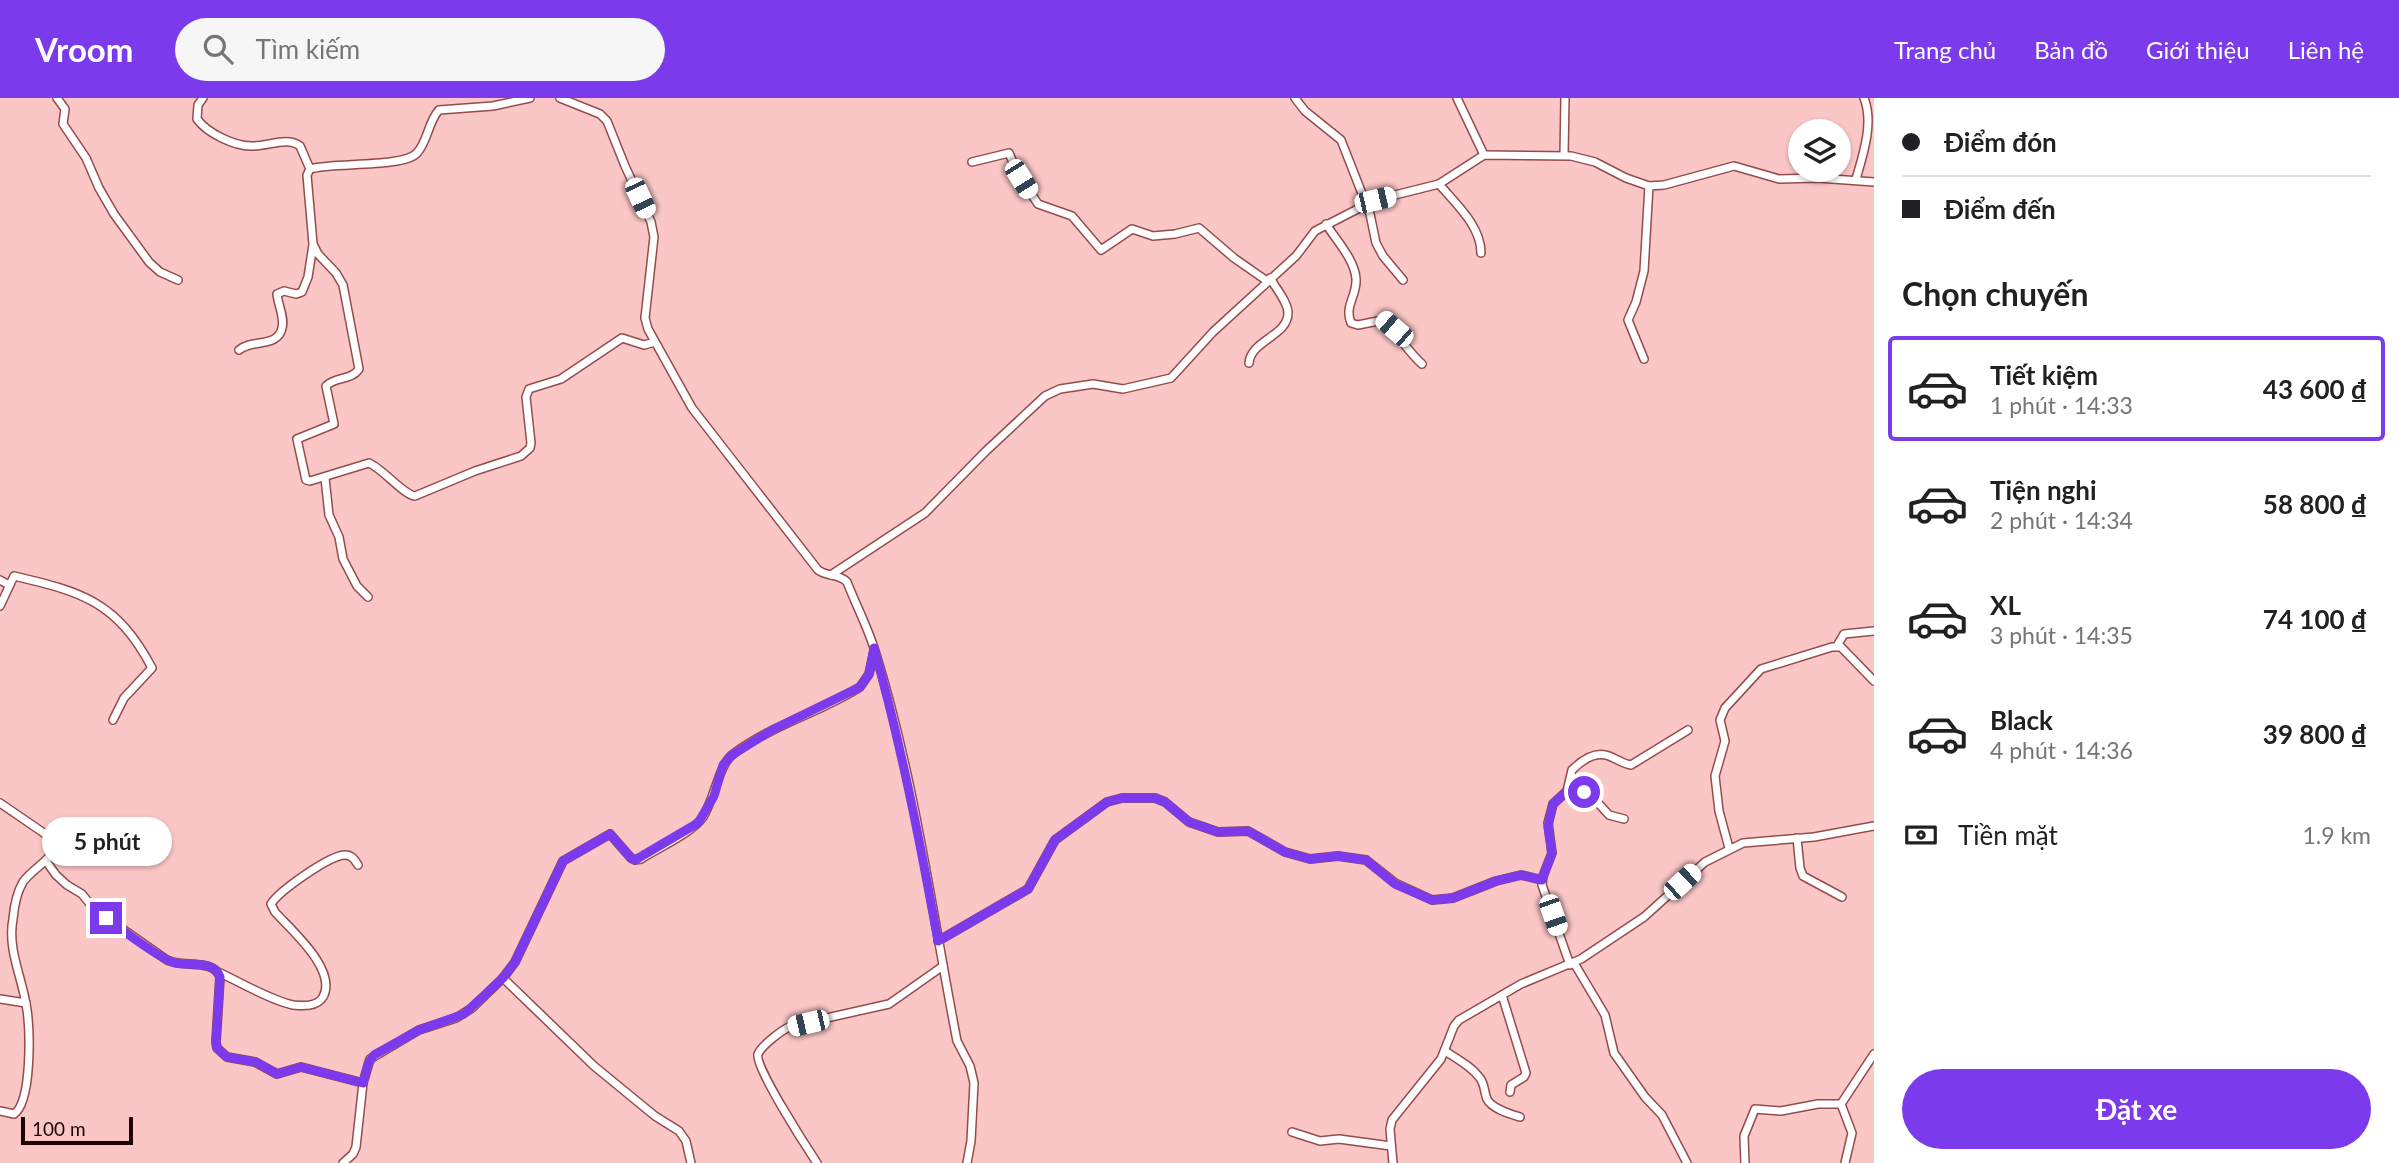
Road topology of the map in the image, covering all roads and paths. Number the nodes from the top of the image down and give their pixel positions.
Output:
1 (57, 98) edge
2 (203, 98) edge
3 (530, 98) edge
4 (560, 98) edge
5 (1295, 98) edge
6 (1457, 98) edge
7 (1565, 98) edge
8 (1864, 98) edge
9 (1484, 155) junction
10 (1564, 155) junction
11 (972, 162) dead end
12 (310, 169) junction
13 (1856, 179) junction
14 (1874, 182) edge
15 (1439, 184) junction
16 (1649, 186) junction
17 (1366, 204) junction
18 (1326, 224) junction
19 (313, 244) junction
20 (1481, 253) dead end
21 (1269, 279) junction
22 (178, 280) dead end
23 (1403, 280) dead end
24 (655, 342) junction
25 (239, 350) dead end
26 (1644, 359) dead end
27 (1249, 363) dead end
28 (1422, 364) dead end
29 (325, 478) junction
30 (831, 575) junction
31 (0, 580) edge
32 (9, 585) junction
33 (368, 597) dead end
34 (0, 606) edge
35 (1874, 631) edge
36 (1837, 646) junction
37 (874, 648) junction
38 (1874, 681) edge
39 (113, 720) dead end
40 (1688, 730) dead end
41 (1567, 791) junction
42 (0, 803) edge
43 (1623, 819) dead end
44 (1874, 826) edge
45 (1797, 838) junction
46 (1730, 848) junction
47 (46, 861) junction
48 (358, 865) dead end
49 (1542, 880) junction
50 (1842, 897) dead end
51 (938, 941) junction
52 (1572, 964) junction
53 (943, 966) junction
54 (218, 972) junction
55 (503, 978) junction
56 (1502, 995) junction
57 (0, 999) edge
58 (26, 1003) junction
59 (1445, 1051) junction
60 (1874, 1054) edge
61 (363, 1083) junction
62 (1510, 1092) dead end
63 (1841, 1104) junction
64 (0, 1111) edge
65 (1520, 1117) dead end
66 (1292, 1132) dead end
67 (1391, 1146) junction
68 (343, 1163) edge
69 (691, 1163) edge
70 (817, 1163) edge
71 (967, 1163) edge
72 (1393, 1163) edge
73 (1687, 1163) edge
74 (1745, 1163) edge
75 (1845, 1163) edge

1 - 22 street
2 - 12 street
3 - 12 street
4 - 24 street
5 - 17 street
6 - 9 street
7 - 10 street
8 - 13 street
9 - 10 street
9 - 15 street
10 - 16 street
11 - 21 street
12 - 19 street
13 - 14 street
13 - 16 street
15 - 17 street
15 - 20 street
16 - 26 street
17 - 18 street
17 - 23 street
18 - 21 street
18 - 28 street
19 - 25 street
19 - 29 street
21 - 27 street
21 - 30 street
24 - 29 street
24 - 30 street
29 - 33 street
30 - 37 street
31 - 32 street
32 - 34 street
32 - 39 street
35 - 36 street
36 - 38 street
36 - 46 street
37 - 51 street
37 - 55 street
40 - 41 street
41 - 43 street
41 - 49 street
42 - 47 street
44 - 45 street
45 - 46 street
45 - 50 street
46 - 52 street
47 - 54 street
47 - 58 street
48 - 54 street
49 - 51 street
49 - 52 street
51 - 53 street
52 - 56 street
52 - 73 street
53 - 70 street
53 - 71 street
54 - 61 street
55 - 61 street
55 - 69 street
56 - 59 street
56 - 62 street
57 - 58 street
58 - 64 street
59 - 65 street
59 - 67 street
60 - 63 street
61 - 68 street
63 - 74 street
63 - 75 street
66 - 67 street
67 - 72 street

